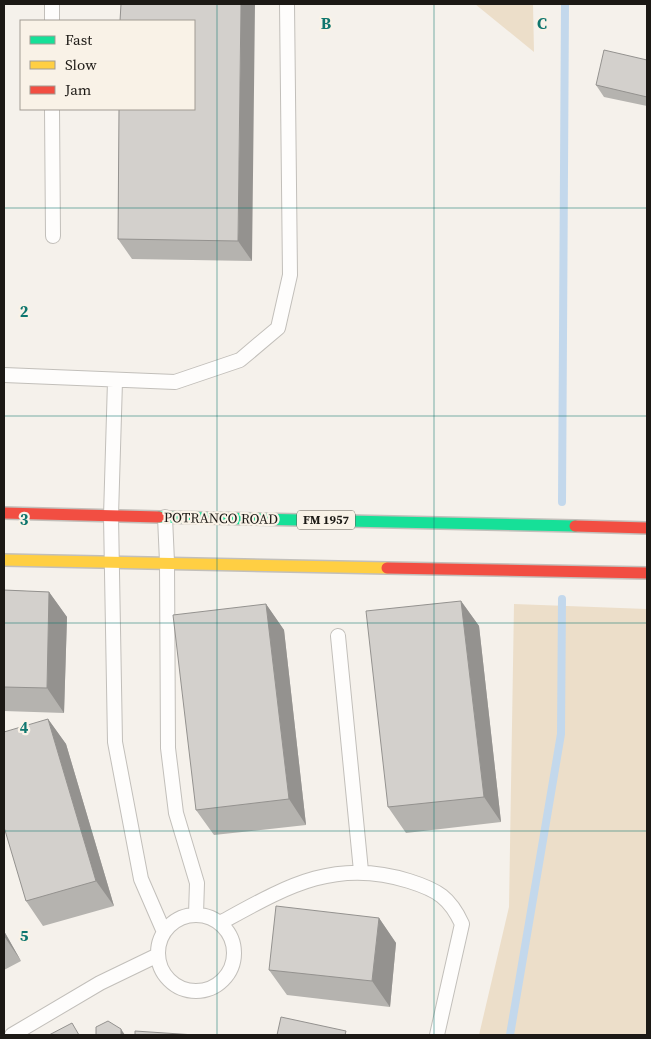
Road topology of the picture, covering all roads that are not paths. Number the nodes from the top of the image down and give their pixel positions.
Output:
1 (52, 4) edge
2 (287, 4) edge
3 (52, 20) edge
4 (52, 110) edge
5 (53, 236) dead end
6 (4, 375) edge
7 (115, 381) junction
8 (4, 513) edge
9 (111, 516) junction
10 (165, 517) junction
11 (647, 528) edge
12 (4, 560) edge
13 (112, 562) junction
14 (168, 562) junction
15 (647, 573) edge
16 (338, 636) dead end
17 (361, 871) junction
18 (196, 914) junction
19 (220, 923) junction
20 (164, 932) junction
21 (158, 954) junction
22 (12, 1035) edge
23 (437, 1035) edge

1 - 3 lane
2 - 7 lane
4 - 5 lane
6 - 7 lane
7 - 9 lane
8 - 9 main road, POTRANCO ROAD / FM 1957
9 - 10 main road, POTRANCO ROAD / FM 1957
9 - 13 lane
10 - 11 main road, POTRANCO ROAD / FM 1957
10 - 14 lane
12 - 13 main road
13 - 14 main road
13 - 20 lane
14 - 15 main road
14 - 18 lane
16 - 17 lane
17 - 19 lane
17 - 23 lane
18 - 19 lane
18 - 20 lane
19 - 21 lane
20 - 21 lane
21 - 22 lane

